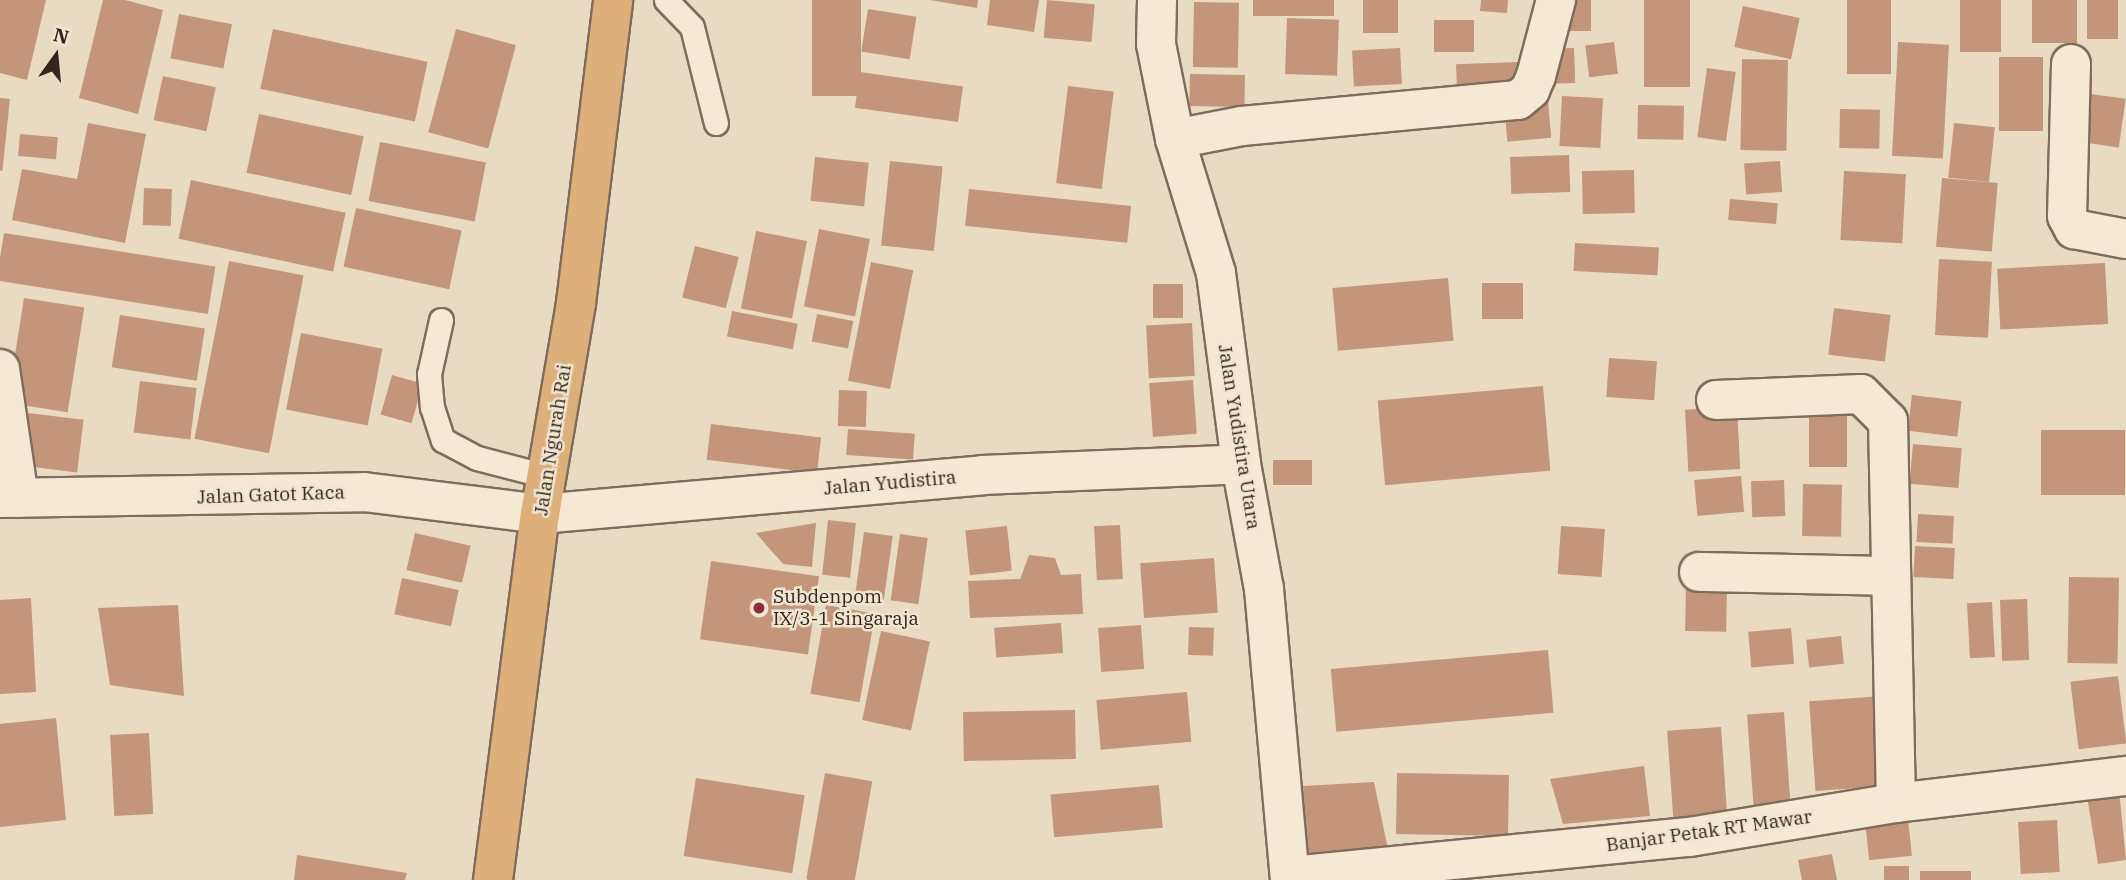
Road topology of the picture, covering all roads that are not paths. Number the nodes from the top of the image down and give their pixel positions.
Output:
1 (613, 0) edge
2 (666, 0) edge
3 (1157, 0) edge
4 (1556, 0) edge
5 (2071, 65) dead end
6 (716, 123) dead end
7 (1175, 139) junction
8 (2126, 239) edge
9 (441, 320) dead end
10 (0, 369) edge
11 (1716, 400) dead end
12 (1241, 464) junction
13 (546, 476) junction
14 (9, 498) edge
15 (540, 514) junction
16 (1699, 572) dead end
17 (1889, 576) junction
18 (2126, 776) edge
19 (1896, 803) junction
20 (1290, 878) edge
21 (493, 880) edge

1 - 13 highway, Jalan Ngurah Rai
2 - 6 lane
3 - 7 street, Jalan Yudistira Utara
4 - 7 street
5 - 8 street
7 - 12 street, Jalan Yudistira Utara
9 - 13 lane
10 - 14 street
11 - 17 street
12 - 15 street, Jalan Yudistira
12 - 20 street, Jalan Yudistira Utara
13 - 15 highway, Jalan Ngurah Rai
14 - 15 street, Jalan Gatot Kaca
15 - 21 highway, Jalan Ngurah Rai
16 - 17 street
17 - 19 street
18 - 19 street, Banjar Petak RT Mawar
19 - 20 street, Banjar Petak RT Mawar

